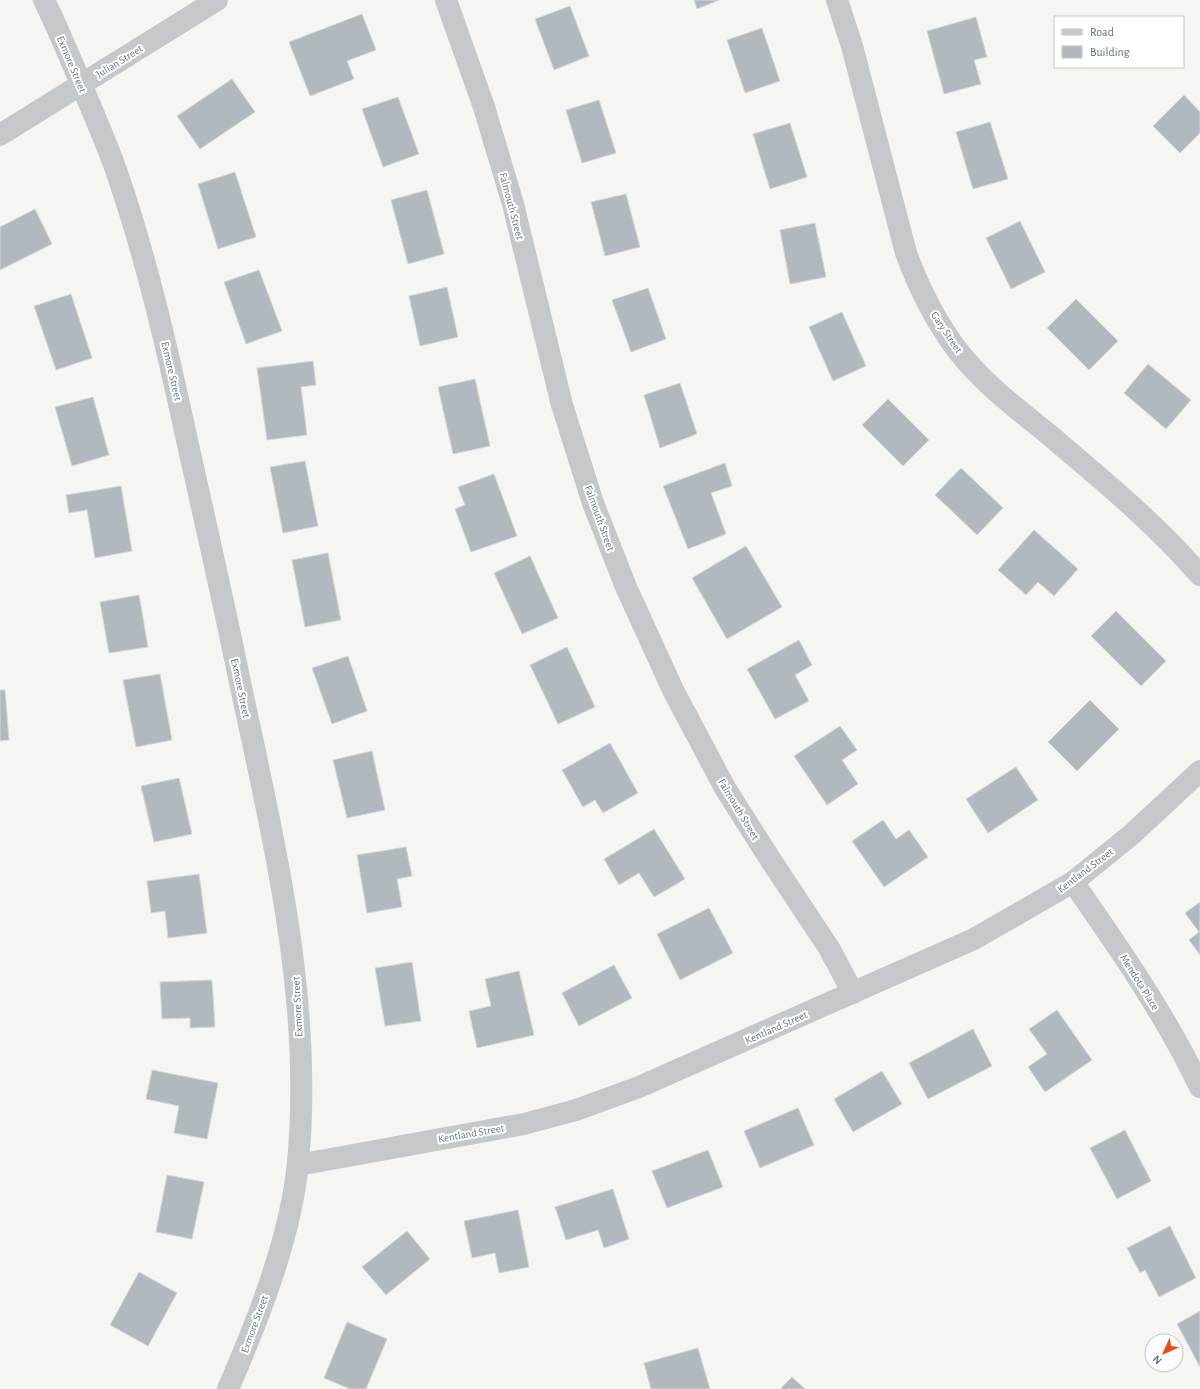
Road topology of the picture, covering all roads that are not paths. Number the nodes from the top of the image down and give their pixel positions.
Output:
1 (44, 0) edge
2 (217, 0) edge
3 (446, 0) edge
4 (838, 0) edge
5 (81, 84) junction
6 (0, 135) edge
7 (1200, 575) edge
8 (1200, 771) edge
9 (1073, 882) junction
10 (853, 993) junction
11 (1200, 1086) edge
12 (298, 1165) junction
13 (228, 1389) edge

1 - 5 street, Exmore Street
2 - 5 street, Julian Street
3 - 10 street, Falmouth Street
4 - 7 street, Gary Street
5 - 6 street, Julian Street
5 - 12 street, Exmore Street
8 - 9 street, Kentland Street
9 - 10 street, Kentland Street
9 - 11 street, Mendota Place
10 - 12 street, Kentland Street
12 - 13 street, Exmore Street

